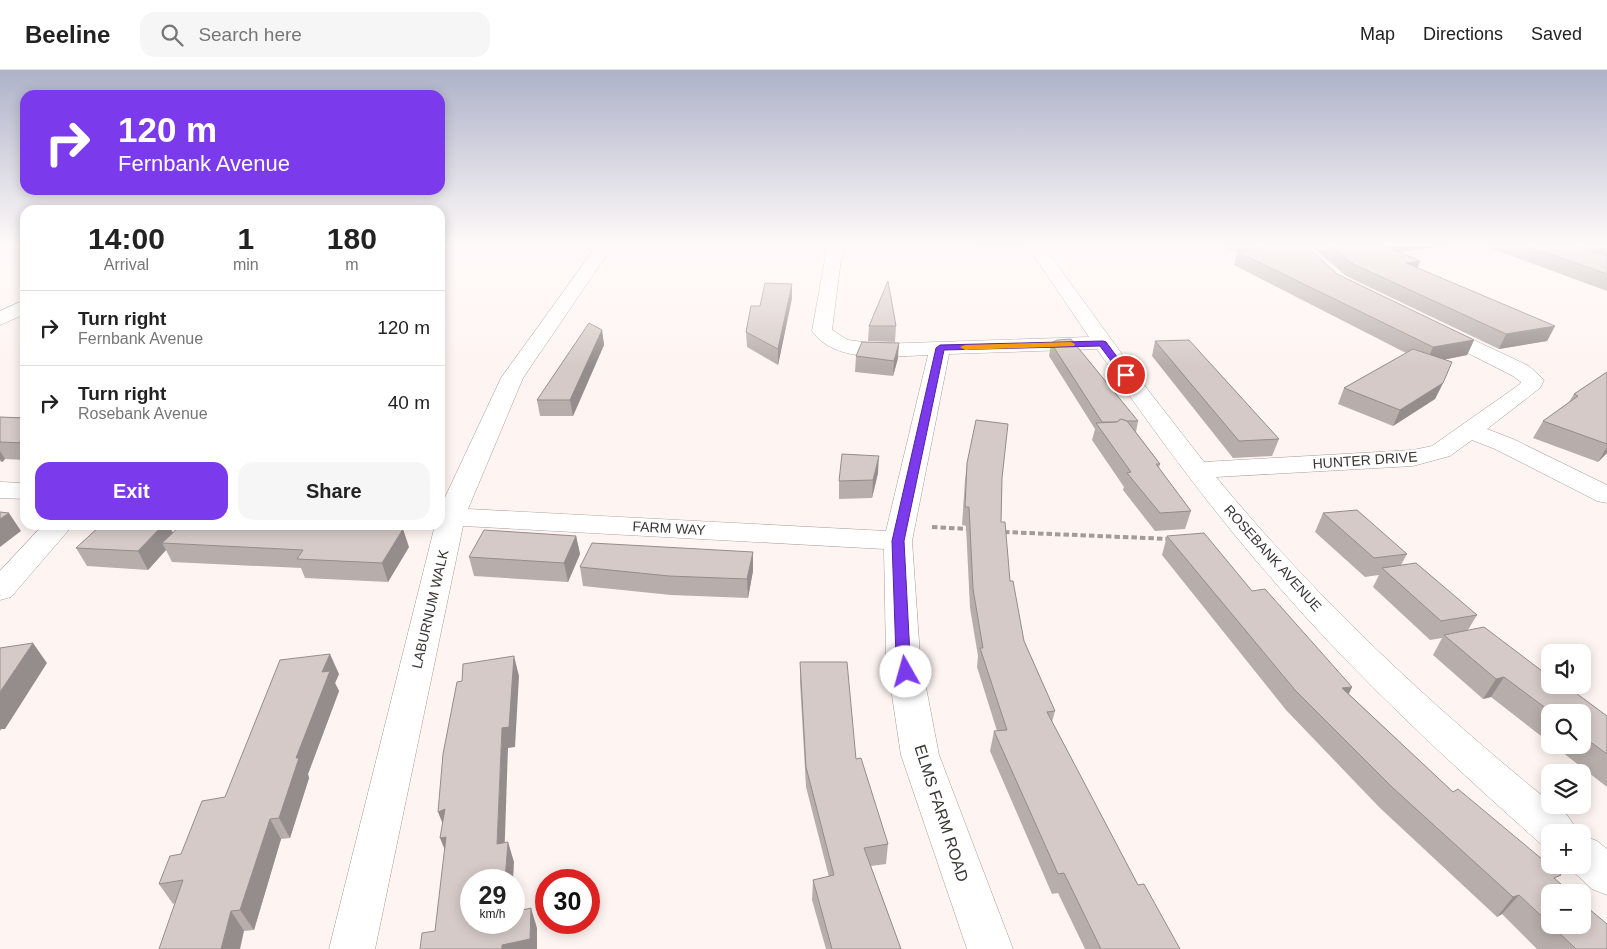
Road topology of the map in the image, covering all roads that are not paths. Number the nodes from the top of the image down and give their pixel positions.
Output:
1 (577, 285) edge
2 (829, 285) edge
3 (1063, 285) edge
4 (20, 309) edge
5 (0, 319) edge
6 (1419, 321) edge
7 (1103, 343) junction
8 (940, 348) junction
9 (1470, 431) junction
10 (1196, 470) junction
11 (0, 490) edge
12 (20, 491) edge
13 (1607, 495) edge
14 (446, 516) edge
15 (54, 530) edge
16 (443, 530) edge
17 (900, 533) junction
18 (0, 590) edge
19 (1547, 824) edge
20 (1591, 862) edge
21 (1607, 875) edge
22 (352, 949) edge
23 (990, 949) edge

1 - 14 street, LABURNUM WALK
2 - 8 street
3 - 7 street, ROSEBANK AVENUE
4 - 5 street
6 - 9 street, HUNTER DRIVE
7 - 8 street
7 - 10 street, ROSEBANK AVENUE
8 - 17 street, ELMS FARM ROAD
9 - 10 street, HUNTER DRIVE
9 - 13 street
10 - 19 street, ROSEBANK AVENUE
11 - 12 street
14 - 17 street, FARM WAY
15 - 18 street
16 - 22 street, LABURNUM WALK
17 - 23 street, ELMS FARM ROAD
20 - 21 street

